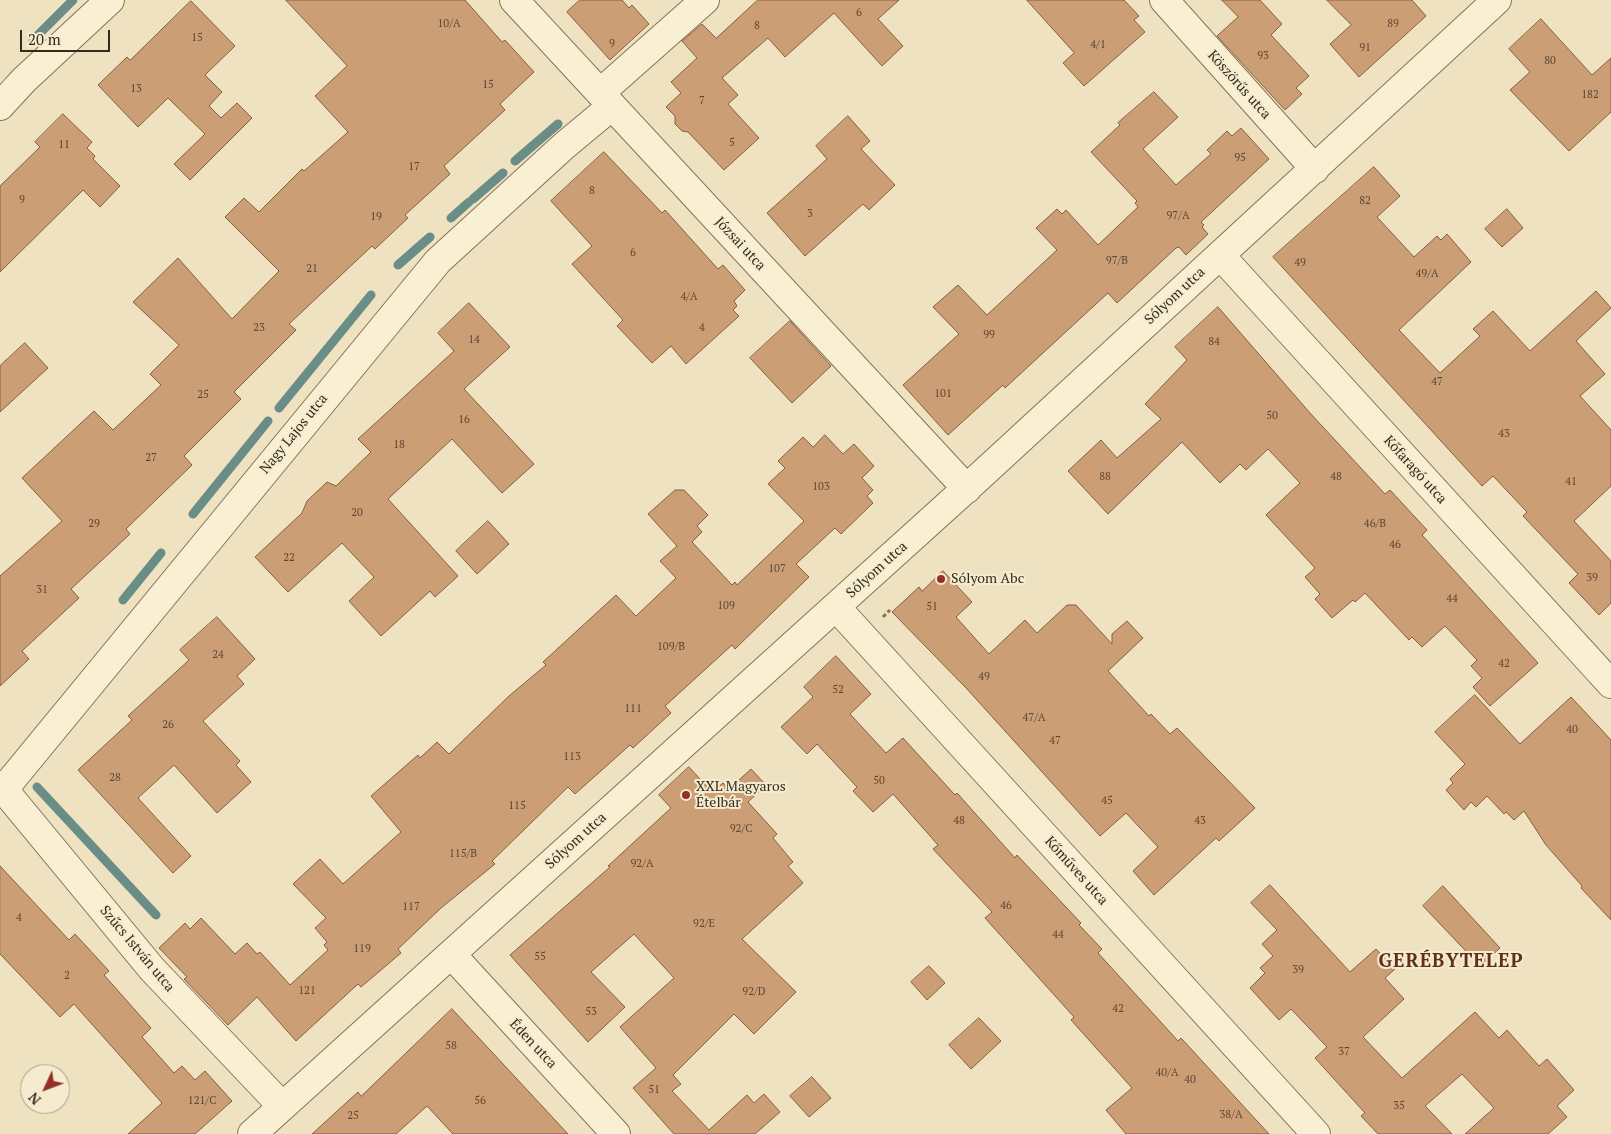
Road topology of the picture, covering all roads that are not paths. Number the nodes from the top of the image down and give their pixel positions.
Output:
1 (110, 0) edge
2 (514, 0) edge
3 (705, 0) edge
4 (1164, 0) edge
5 (1497, 0) edge
6 (4, 92) edge
7 (606, 99) junction
8 (1315, 169) junction
9 (1220, 255) junction
10 (966, 489) junction
11 (836, 607) junction
12 (1611, 684) edge
13 (2, 787) edge
14 (451, 954) junction
15 (272, 1123) edge
16 (616, 1134) edge
17 (1316, 1134) edge

1 - 6 street
2 - 7 street, Józsai utca
3 - 7 street, Nagy Lajos utca
4 - 8 street, Köszörűs utca
5 - 8 street, Sólyom utca
7 - 10 street, Józsai utca
7 - 13 street, Nagy Lajos utca
8 - 9 street, Sólyom utca
9 - 10 street, Sólyom utca
9 - 12 street, Kőfaragó utca
10 - 11 street, Sólyom utca
11 - 14 street, Sólyom utca
11 - 17 street, Kőműves utca
13 - 15 street, Szűcs István utca
14 - 15 street, Sólyom utca
14 - 16 street, Éden utca

